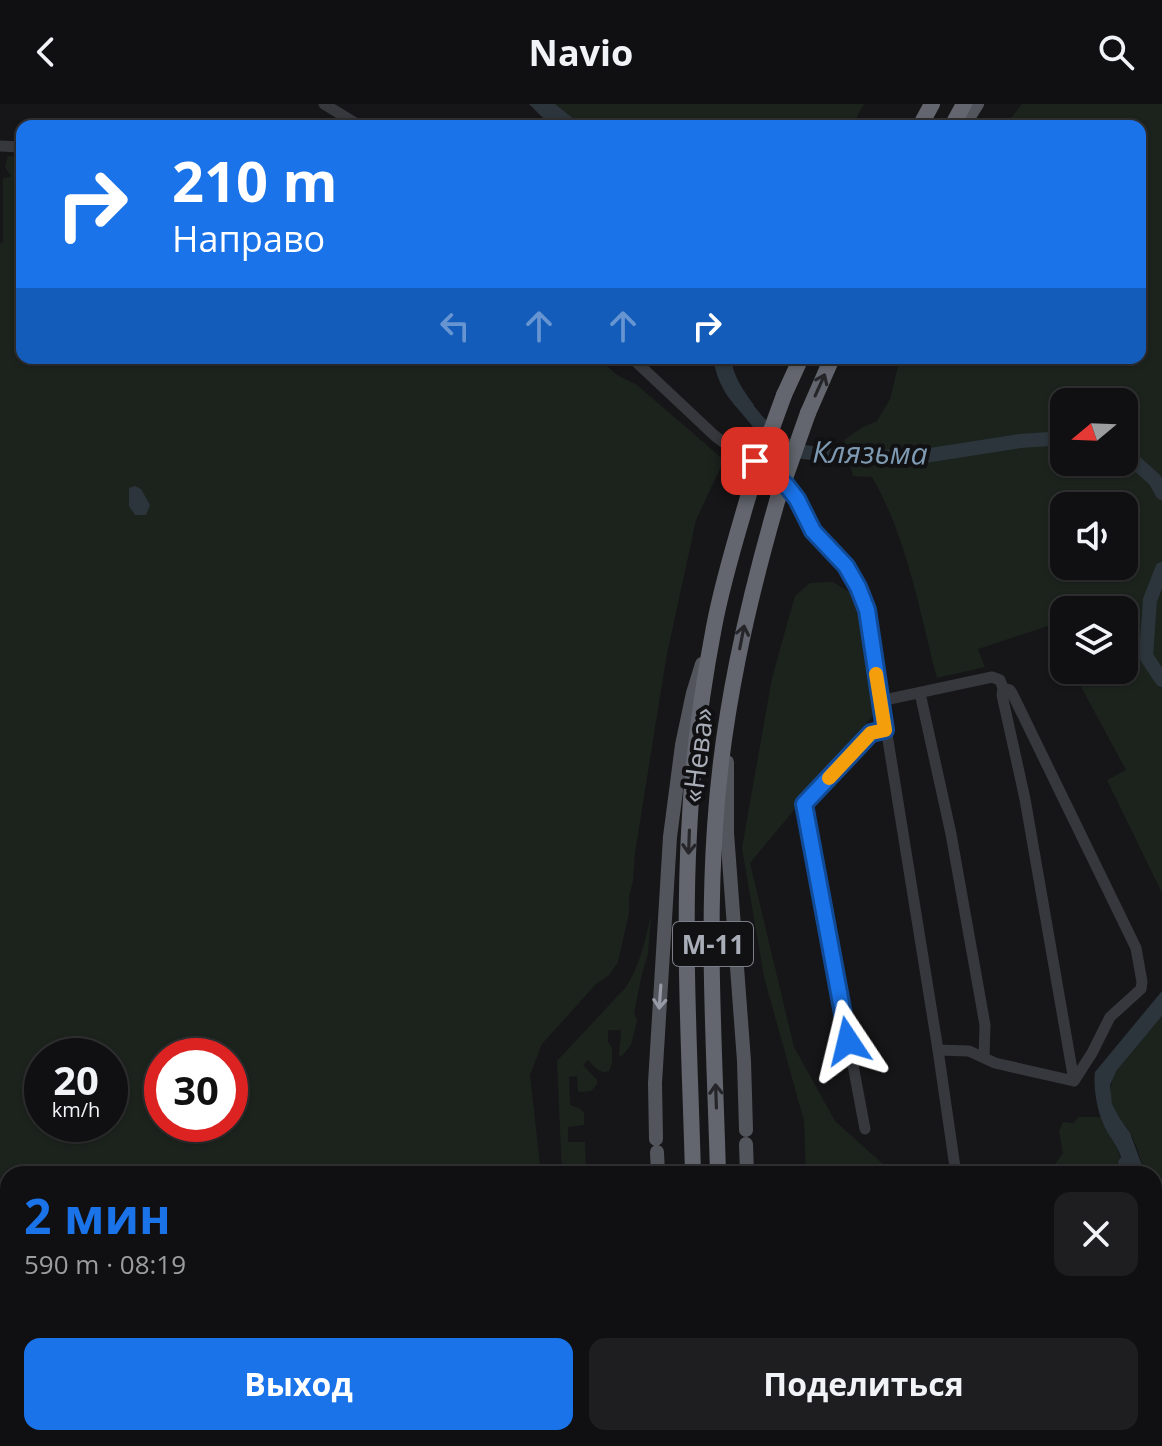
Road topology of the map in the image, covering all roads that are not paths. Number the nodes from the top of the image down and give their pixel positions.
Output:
1 (324, 104) edge
2 (350, 120) edge
3 (638, 364) edge
4 (798, 364) edge
5 (829, 364) edge
6 (714, 626) junction
7 (1003, 688) junction
8 (920, 693) junction
9 (880, 701) junction
10 (727, 714) junction
11 (885, 730) junction
12 (938, 1050) junction
13 (984, 1058) junction
14 (1074, 1081) junction
15 (865, 1129) dead end
16 (658, 1166) edge
17 (693, 1166) edge
18 (718, 1166) edge
19 (747, 1166) edge
20 (955, 1166) edge

1 - 2 street
3 - 9 street
4 - 6 highway, «Нева» / М-11, bridge
10 -> 5 highway, «Нева» / М-11, bridge
6 -> 16 main road, М-11
6 -> 17 highway, «Нева» / М-11
7 - 8 street
7 - 14 street
7 - 14 street
8 - 9 street
8 - 13 street
9 - 11 street
18 -> 10 highway, «Нева» / М-11
10 - 19 main road, М-11
11 - 12 street
11 - 15 street
12 - 13 street
12 - 20 street
13 - 14 street

